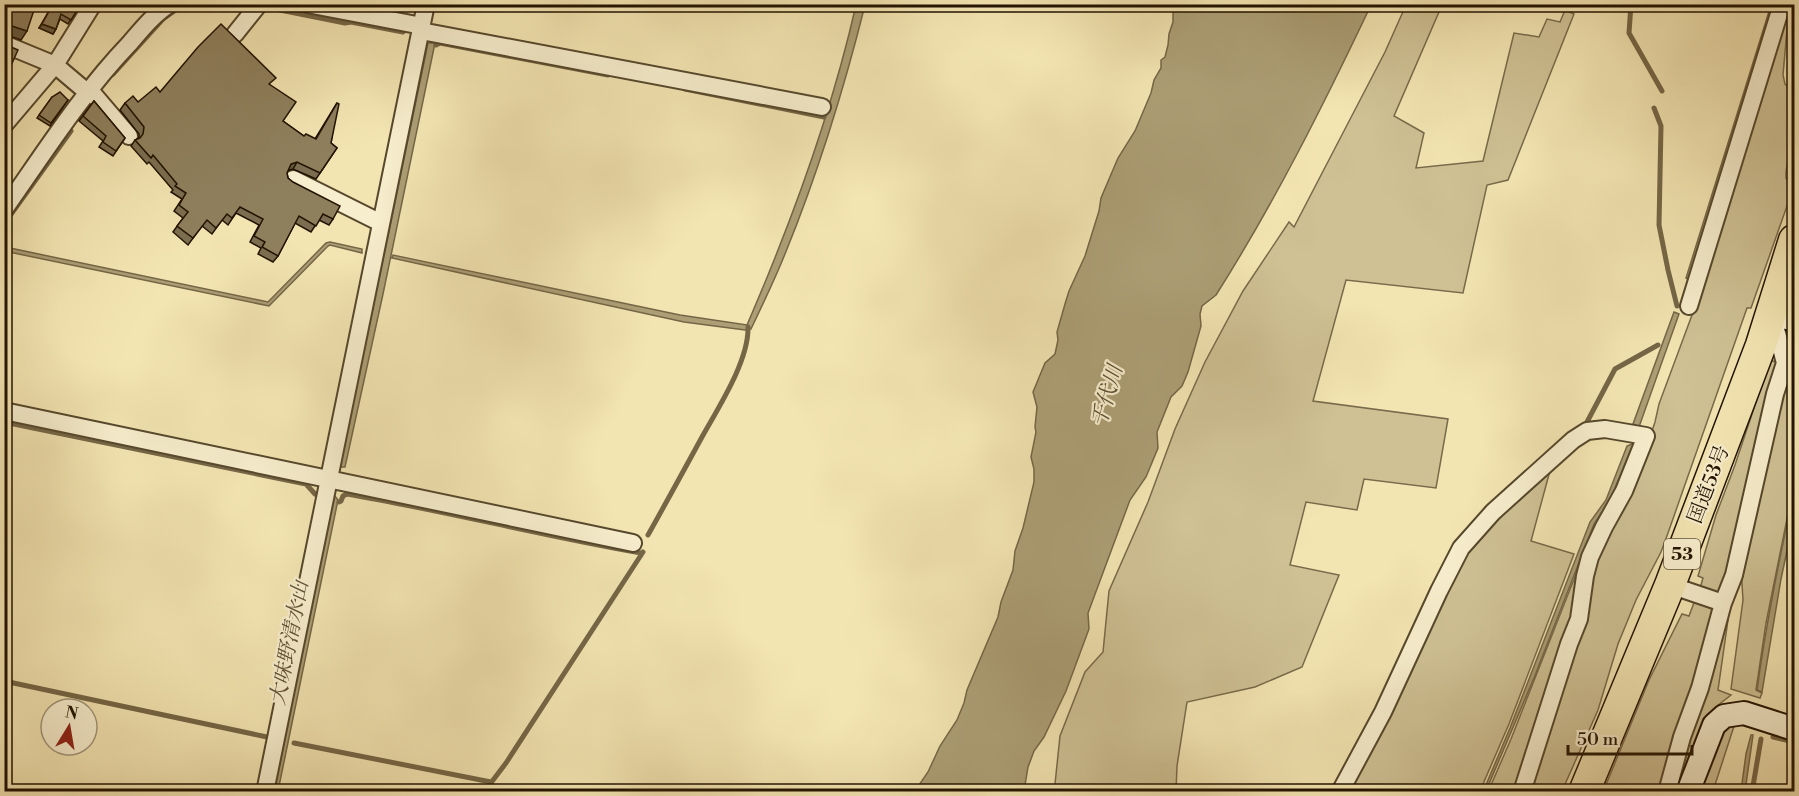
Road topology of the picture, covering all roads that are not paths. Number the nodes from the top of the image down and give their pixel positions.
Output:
1 (93, 4) edge
2 (170, 4) edge
3 (260, 4) edge
4 (307, 4) edge
5 (426, 4) edge
6 (1782, 4) edge
7 (421, 28) junction
8 (235, 34) edge
9 (4, 44) edge
10 (55, 65) junction
11 (88, 91) junction
12 (822, 107) dead end
13 (4, 125) edge
14 (129, 136) dead end
15 (293, 179) edge
16 (4, 210) edge
17 (381, 223) junction
18 (1794, 240) edge
19 (1689, 306) dead end
20 (1783, 317) edge
21 (4, 411) edge
22 (328, 480) junction
23 (633, 543) dead end
24 (1670, 585) junction
25 (1723, 603) junction
26 (1794, 729) edge
27 (265, 792) edge
28 (1340, 792) edge
29 (1522, 792) edge
30 (1584, 792) edge
31 (1667, 792) edge
32 (1688, 792) edge

1 - 10 street
2 - 11 street
3 - 8 street
4 - 7 street
5 - 7 street
6 - 19 street
7 - 12 street
7 - 17 street
9 - 10 street
10 - 11 street
10 - 13 street
11 - 14 street
11 - 16 street
15 - 17 street
17 - 22 street
18 - 20 highway, 国道53号 / 53
20 - 24 highway, 国道53号 / 53
20 - 25 street
21 - 22 street
22 - 23 street
22 - 27 street
24 - 25 street
24 - 30 highway, 国道53号 / 53
25 - 31 street
26 - 32 street
28 - 29 street

